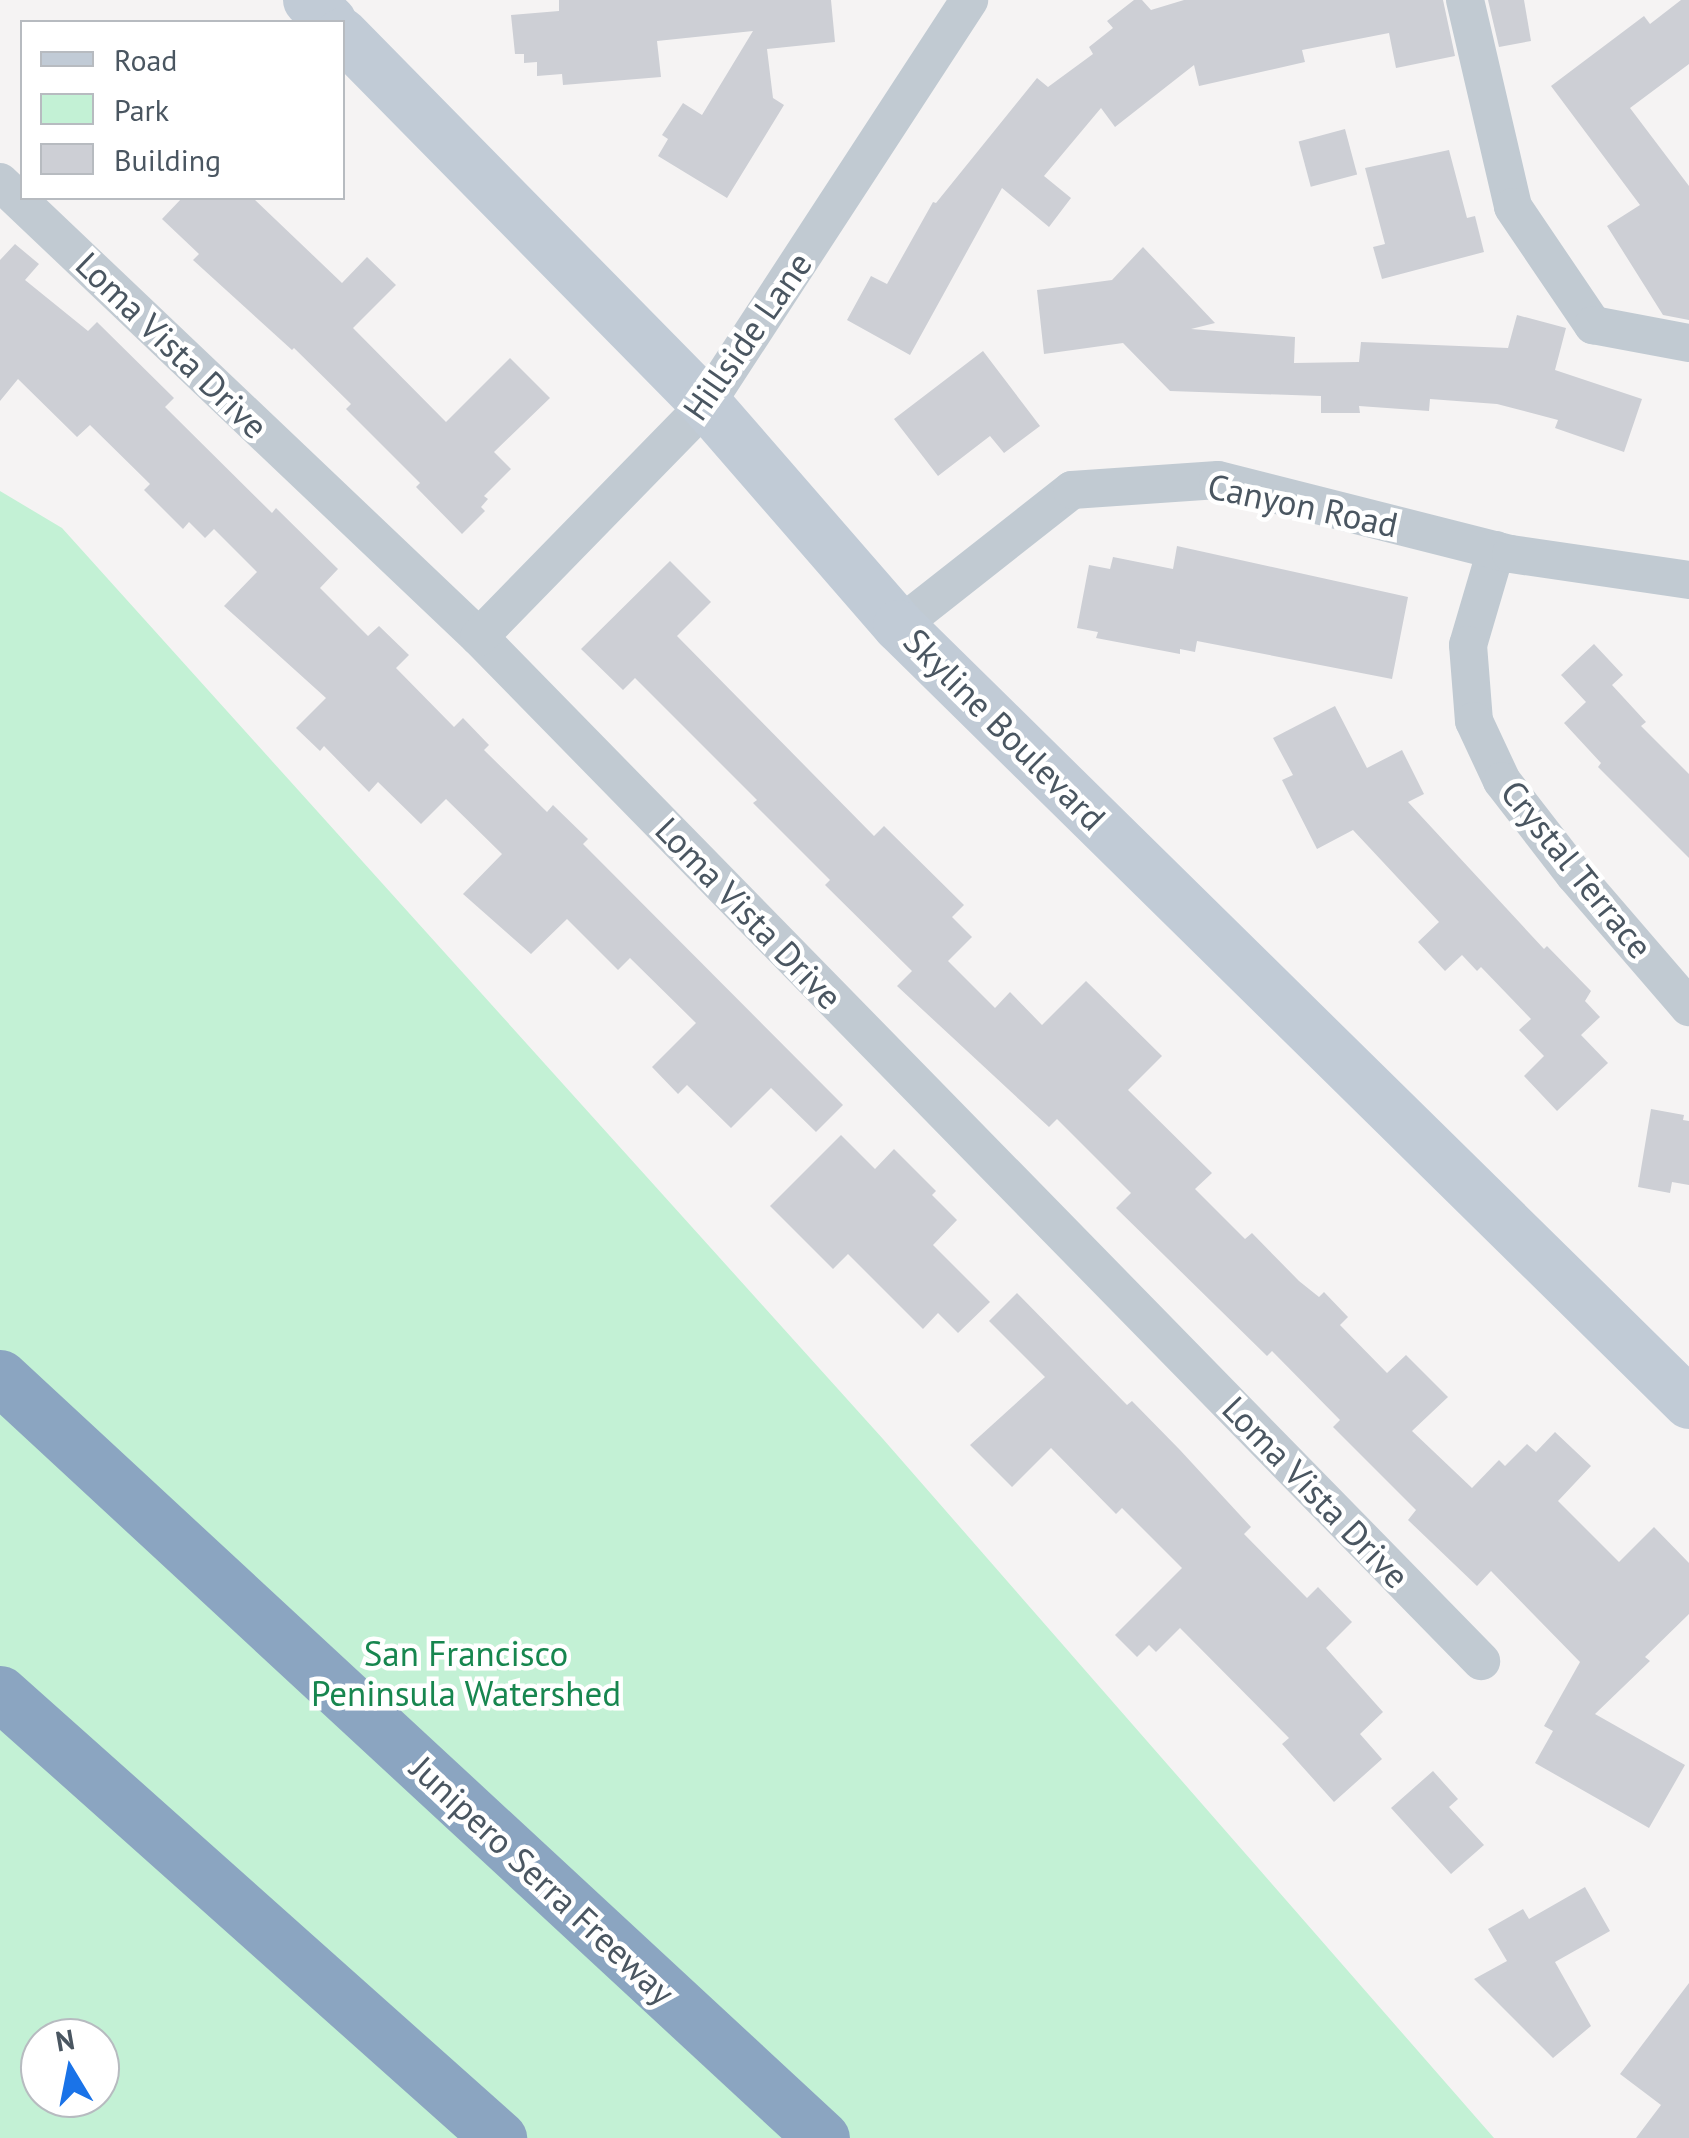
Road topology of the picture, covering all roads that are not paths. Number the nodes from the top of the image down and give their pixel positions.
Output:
1 (309, 0) edge
2 (969, 0) edge
3 (1464, 0) edge
4 (329, 20) edge
5 (345, 37) edge
6 (0, 182) edge
7 (1689, 342) edge
8 (706, 404) junction
9 (1496, 550) junction
10 (1689, 580) edge
11 (899, 626) junction
12 (479, 637) junction
13 (1689, 1006) edge
14 (0, 1377) edge
15 (1689, 1403) edge
16 (1481, 1661) dead end
17 (0, 1692) edge
18 (499, 2138) edge
19 (822, 2138) edge

1 - 4 main road
2 - 8 street, Hillside Lane
3 - 7 street
5 - 8 main road, Skyline Boulevard
6 - 12 street, Loma Vista Drive
8 - 11 main road, Skyline Boulevard
8 - 12 street, Hillside Lane
9 - 10 street, Canyon Road
9 - 11 street, Canyon Road
9 - 13 street, Crystal Terrace
11 - 15 main road, Skyline Boulevard
12 - 16 street, Loma Vista Drive
14 - 19 highway, Junipero Serra Freeway
17 - 18 highway

